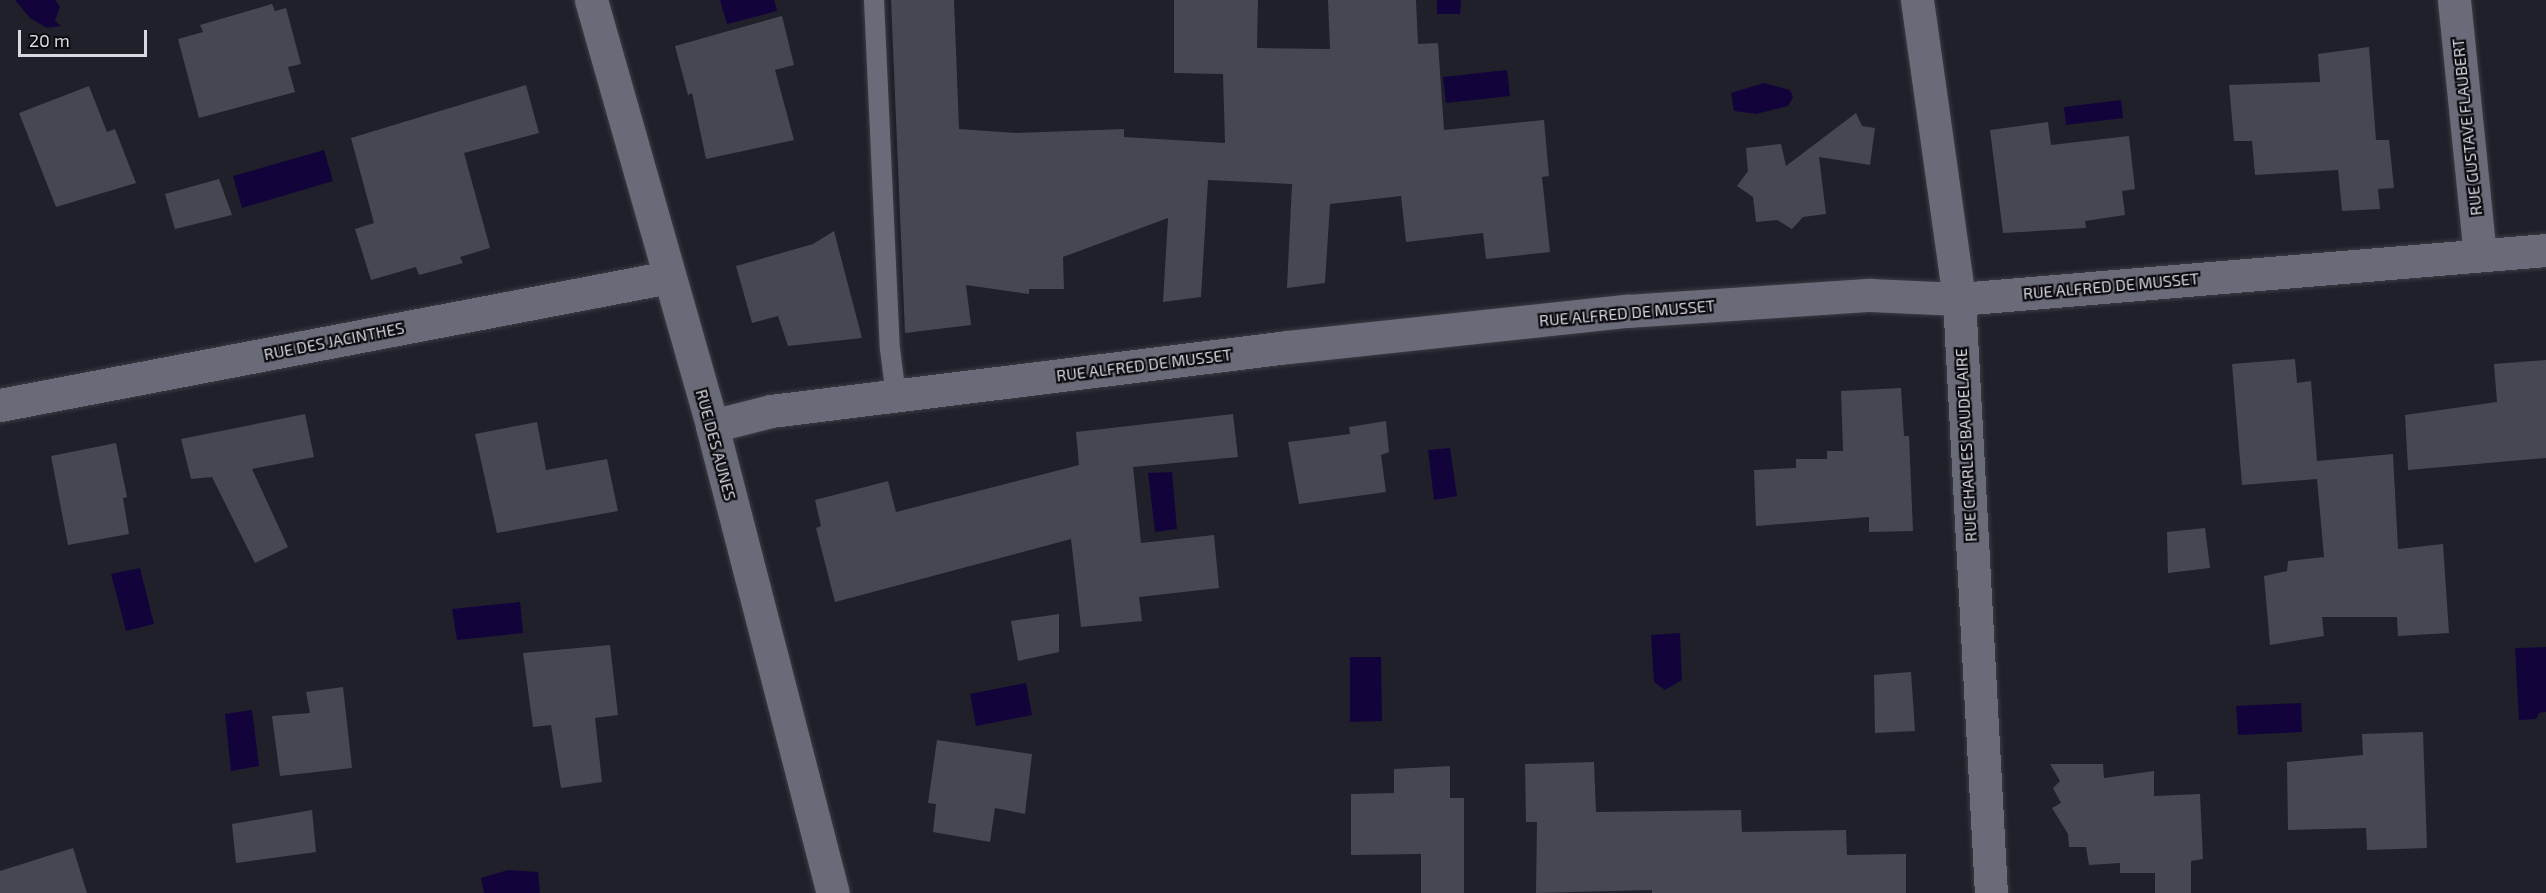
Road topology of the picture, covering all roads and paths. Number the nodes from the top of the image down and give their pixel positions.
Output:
1 (591, 0) edge
2 (874, 0) edge
3 (1917, 0) edge
4 (2454, 0) edge
5 (2546, 250) edge
6 (2480, 254) junction
7 (669, 277) junction
8 (1959, 299) junction
9 (896, 396) junction
10 (0, 405) edge
11 (712, 426) junction
12 (833, 893) edge
13 (1991, 893) edge

1 - 7 street, RUE DES AUNES
2 - 9 lane
3 - 8 street, RUE CHARLES BAUDELAIRE
4 - 6 street, RUE GUSTAVE FLAUBERT
5 - 6 street, RUE ALFRED DE MUSSET
6 - 8 street, RUE ALFRED DE MUSSET
7 - 10 street, RUE DES JACINTHES
7 - 11 street, RUE DES AUNES
8 - 9 street, RUE ALFRED DE MUSSET
8 - 13 street, RUE CHARLES BAUDELAIRE
9 - 11 street, RUE ALFRED DE MUSSET
11 - 12 street, RUE DES AUNES

